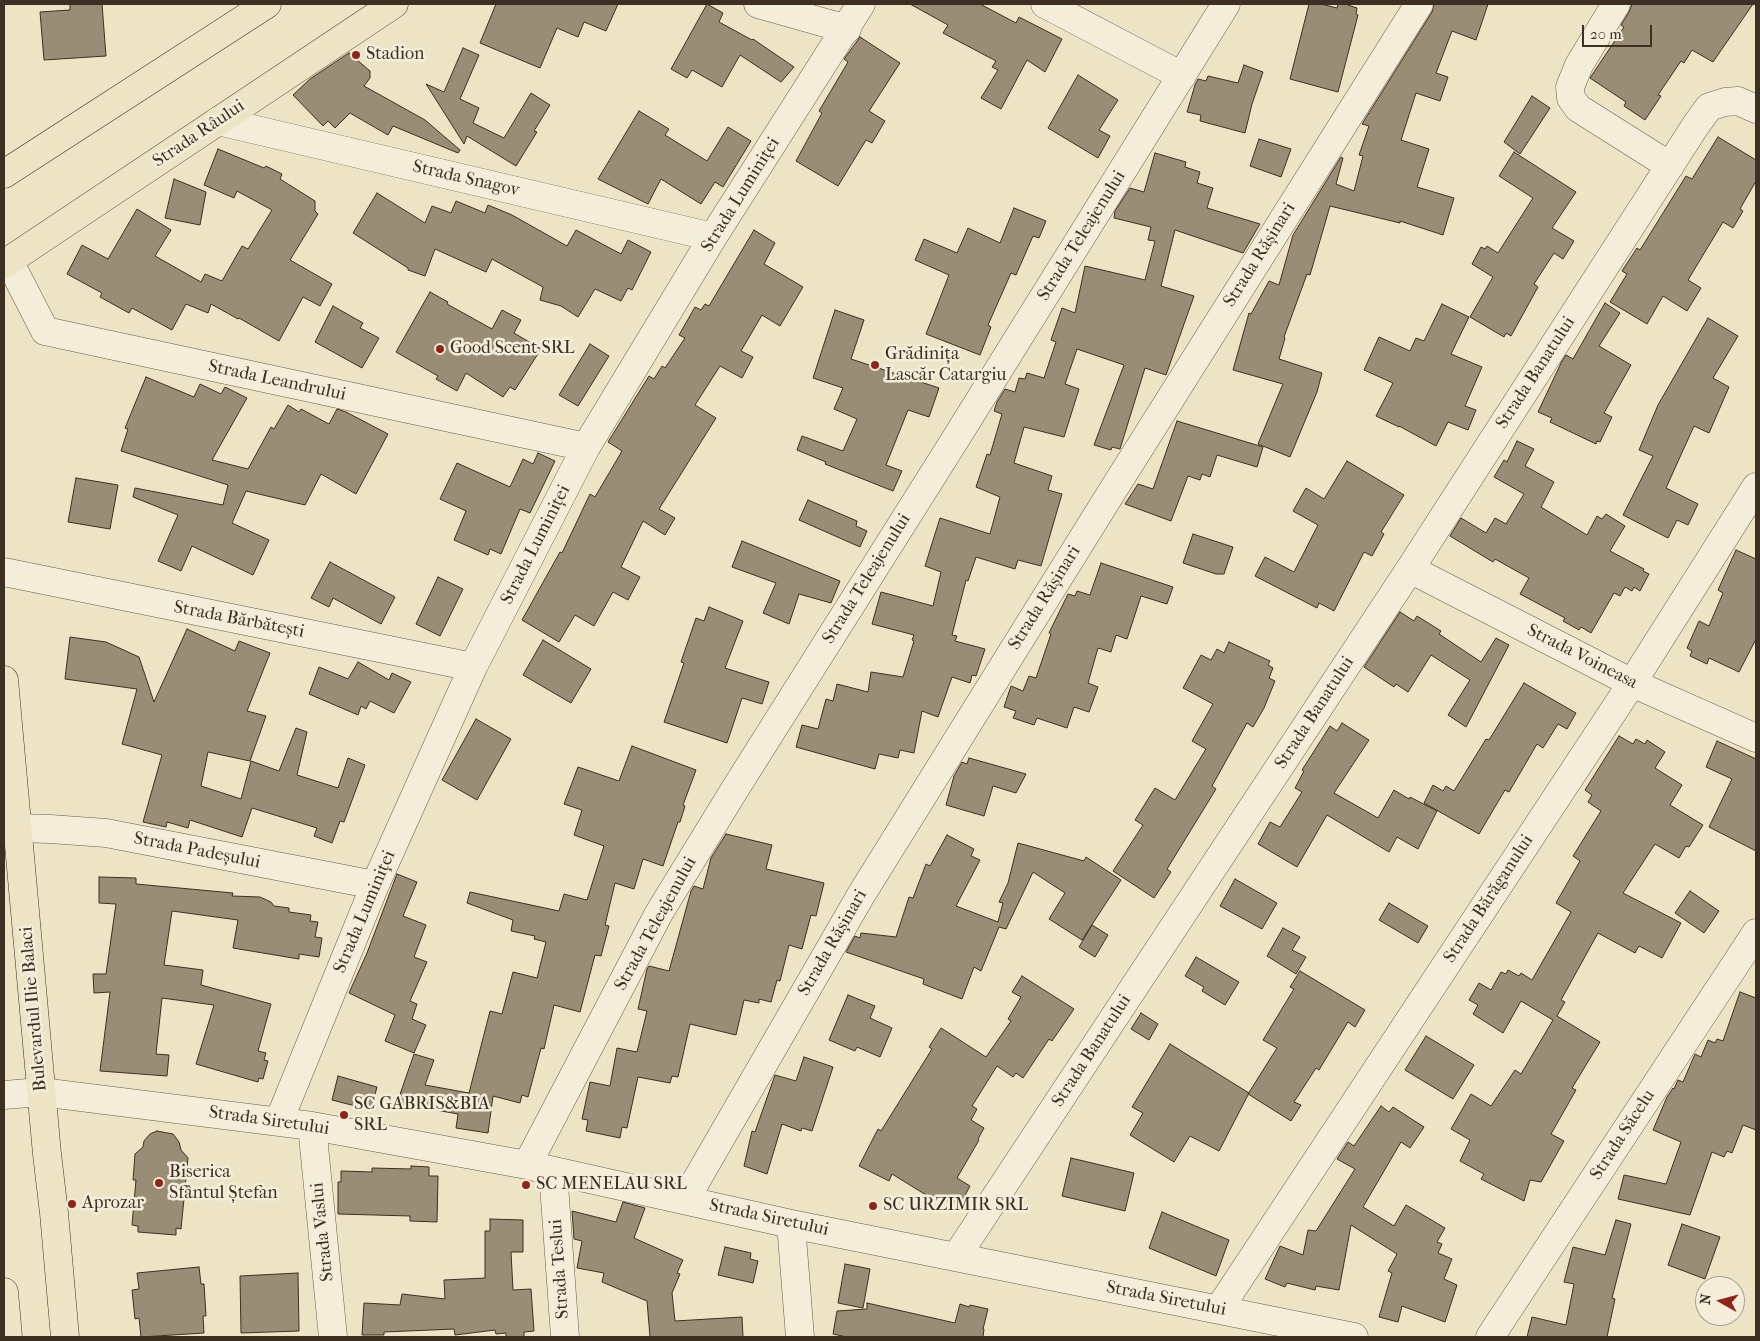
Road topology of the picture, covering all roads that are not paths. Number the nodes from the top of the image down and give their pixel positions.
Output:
1 (267, 4) edge
2 (394, 4) edge
3 (758, 4) edge
4 (861, 4) edge
5 (1045, 4) edge
6 (1226, 4) edge
7 (1418, 4) edge
8 (1616, 4) edge
9 (847, 29) junction
10 (1182, 76) junction
11 (1756, 109) edge
12 (218, 121) junction
13 (10, 164) edge
14 (1670, 166) junction
15 (713, 238) junction
16 (6, 263) edge
17 (586, 447) junction
18 (1756, 487) edge
19 (1410, 569) junction
20 (4, 572) edge
21 (473, 667) junction
22 (4, 680) edge
23 (1632, 683) junction
24 (1756, 738) edge
25 (17, 828) junction
26 (375, 885) junction
27 (1756, 933) edge
28 (41, 1092) junction
29 (4, 1095) edge
30 (279, 1121) junction
31 (312, 1126) junction
32 (540, 1168) junction
33 (685, 1200) junction
34 (791, 1224) junction
35 (956, 1257) junction
36 (4, 1292) edge
37 (1219, 1309) junction
38 (8, 1337) edge
39 (65, 1337) edge
40 (333, 1337) edge
41 (566, 1337) edge
42 (800, 1337) edge
43 (1354, 1337) edge
44 (1490, 1337) edge

1 - 13 main road
2 - 12 main road, Strada Râului
3 - 9 street
4 - 9 street, Strada Luminiței
5 - 10 street
6 - 10 street, Strada Teleajenului
7 - 33 street, Strada Rășinari
8 - 14 street
9 - 15 street, Strada Luminiței
10 - 32 street, Strada Teleajenului
11 - 14 street, Strada Banatului
12 - 15 street, Strada Snagov
12 - 16 main road, Strada Râului
14 - 19 street, Strada Banatului
15 - 17 street, Strada Luminiței
16 - 17 street, Strada Leandrului
17 - 21 street, Strada Luminiței
18 - 23 street, Strada Bărăganului
19 - 23 street, Strada Voineasa
19 - 35 street, Strada Banatului
20 - 21 street, Strada Bărbătești
21 - 26 street, Strada Luminiței
22 - 25 main road, Bulevardul Ilie Balaci
23 - 24 street, Strada Voineasa
23 - 37 street, Strada Bărăganului
25 - 26 street, Strada Padeșului
25 - 28 main road, Bulevardul Ilie Balaci
26 - 30 street, Strada Luminiței
27 - 44 street, Strada Săcelu
28 - 29 street, Strada Siretului
28 - 30 street, Strada Siretului
28 - 39 main road, Bulevardul Ilie Balaci
30 - 31 street, Strada Siretului
31 - 32 street, Strada Siretului
31 - 40 street, Strada Vaslui
32 - 33 street, Strada Siretului
32 - 41 street, Strada Teslui
33 - 34 street, Strada Siretului
34 - 35 street, Strada Siretului
34 - 42 street
35 - 37 street, Strada Siretului
36 - 38 main road
37 - 43 street, Strada Siretului

